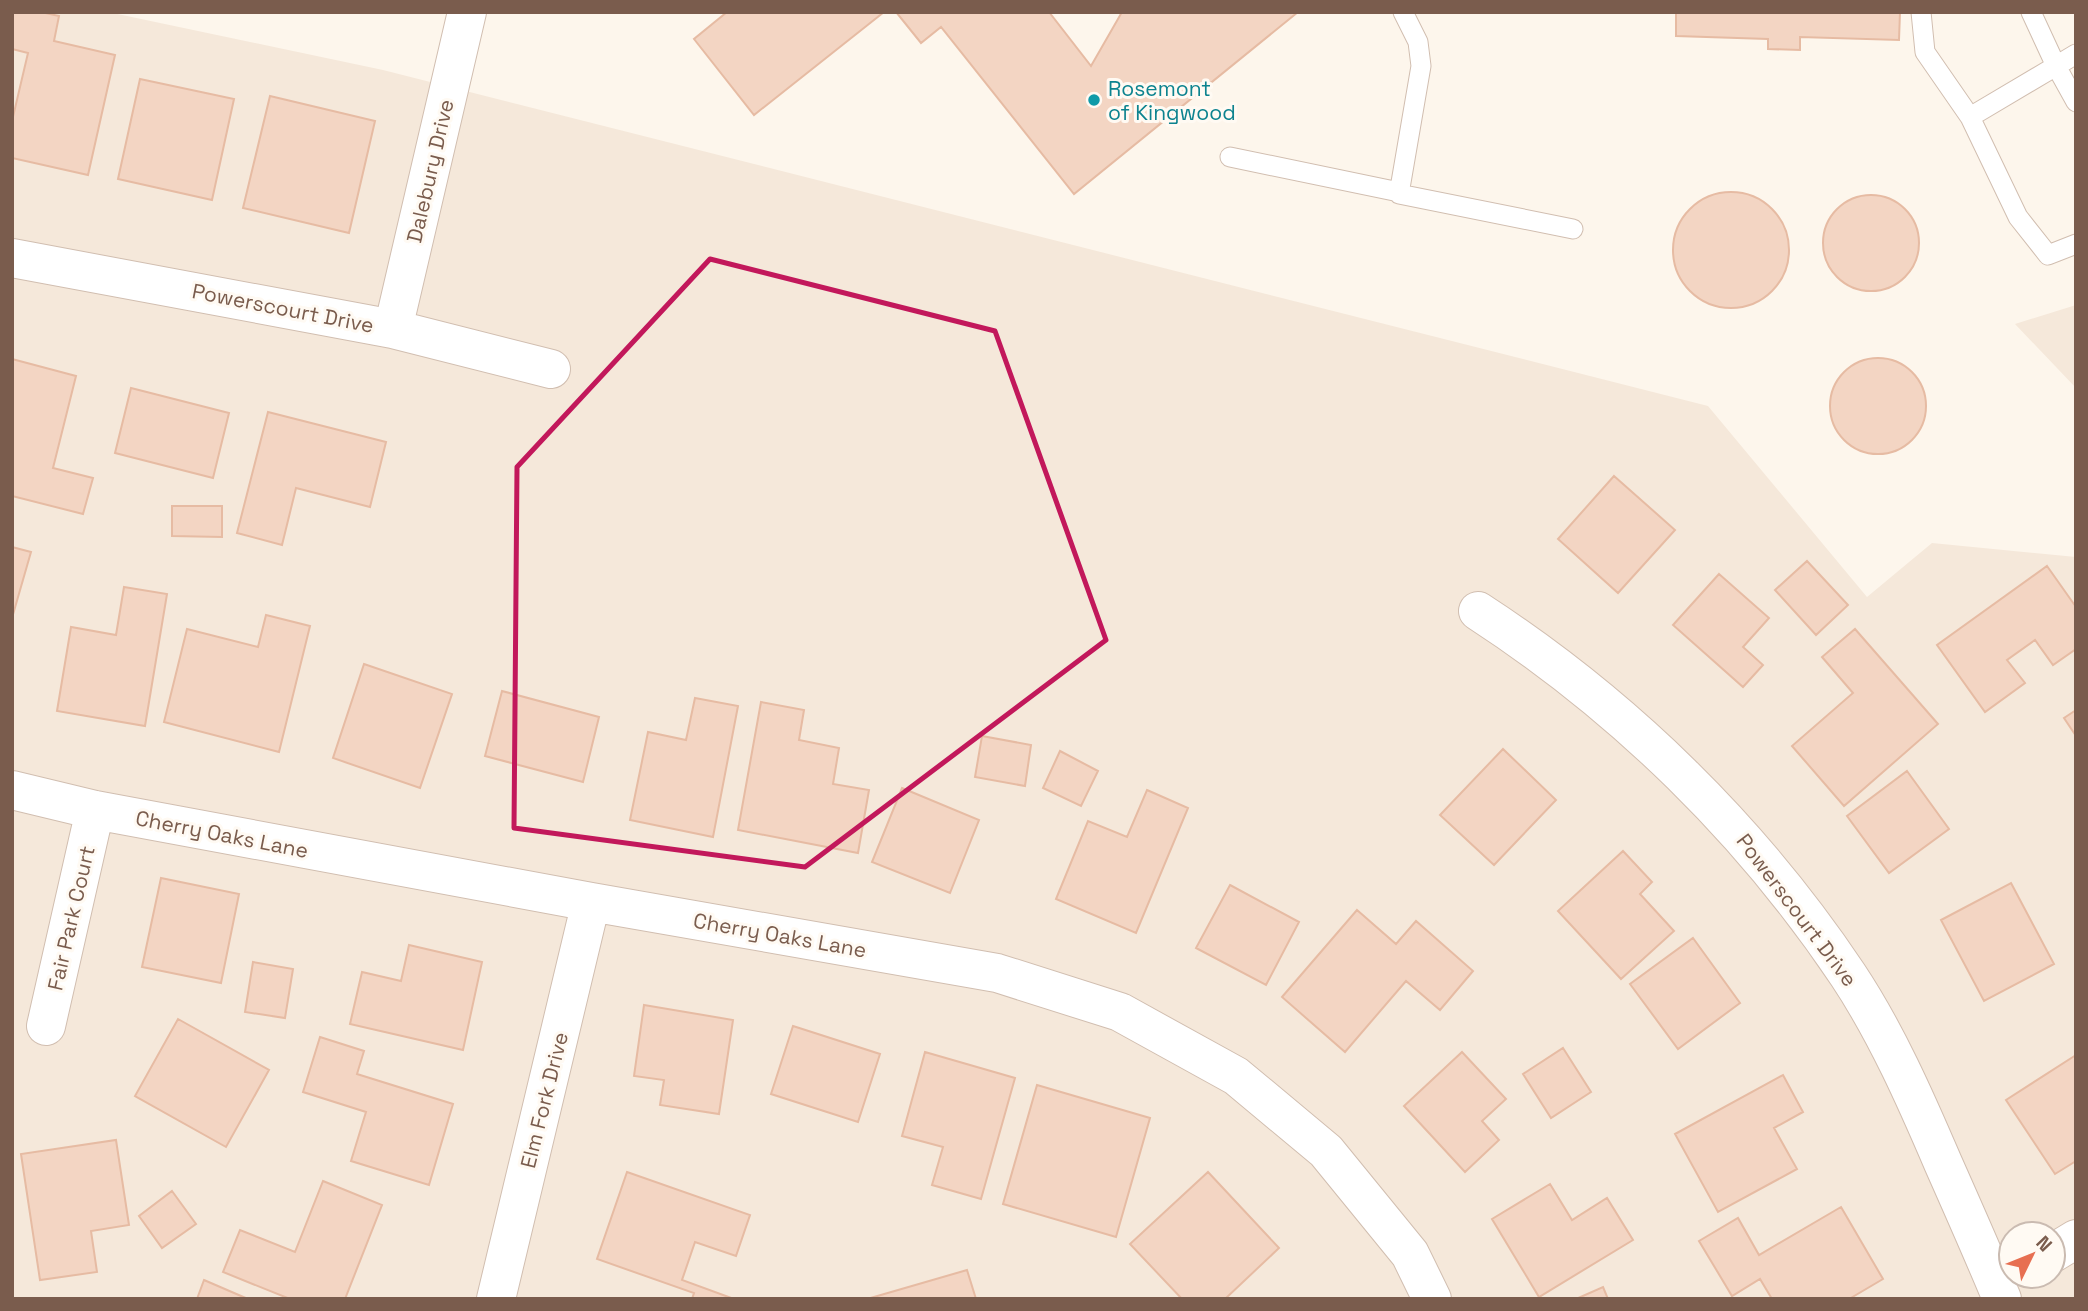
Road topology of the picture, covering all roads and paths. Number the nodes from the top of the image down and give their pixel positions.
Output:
1 (467, 12) edge
2 (1402, 12) edge
3 (1921, 12) edge
4 (2031, 12) edge
5 (2076, 54) edge
6 (2056, 66) junction
7 (2076, 102) edge
8 (1970, 117) junction
9 (1230, 157) dead end
10 (1399, 192) junction
11 (1573, 229) dead end
12 (2076, 244) edge
13 (12, 258) edge
14 (393, 329) junction
15 (551, 369) dead end
16 (1478, 611) dead end
17 (12, 790) edge
18 (95, 810) junction
19 (591, 902) junction
20 (46, 1026) dead end
21 (1997, 1288) edge
22 (496, 1299) edge
23 (1432, 1299) edge

1 - 14 street, Dalebury Drive
2 - 10 lane
3 - 8 lane
4 - 6 lane
5 - 6 lane
6 - 7 lane
6 - 8 lane
8 - 12 lane
9 - 10 lane
10 - 11 lane
13 - 14 street, Powerscourt Drive
14 - 15 street, Powerscourt Drive
16 - 21 street, Powerscourt Drive
17 - 18 street, Cherry Oaks Lane
18 - 19 street, Cherry Oaks Lane
18 - 20 street, Fair Park Court
19 - 22 street, Elm Fork Drive
19 - 23 street, Cherry Oaks Lane

